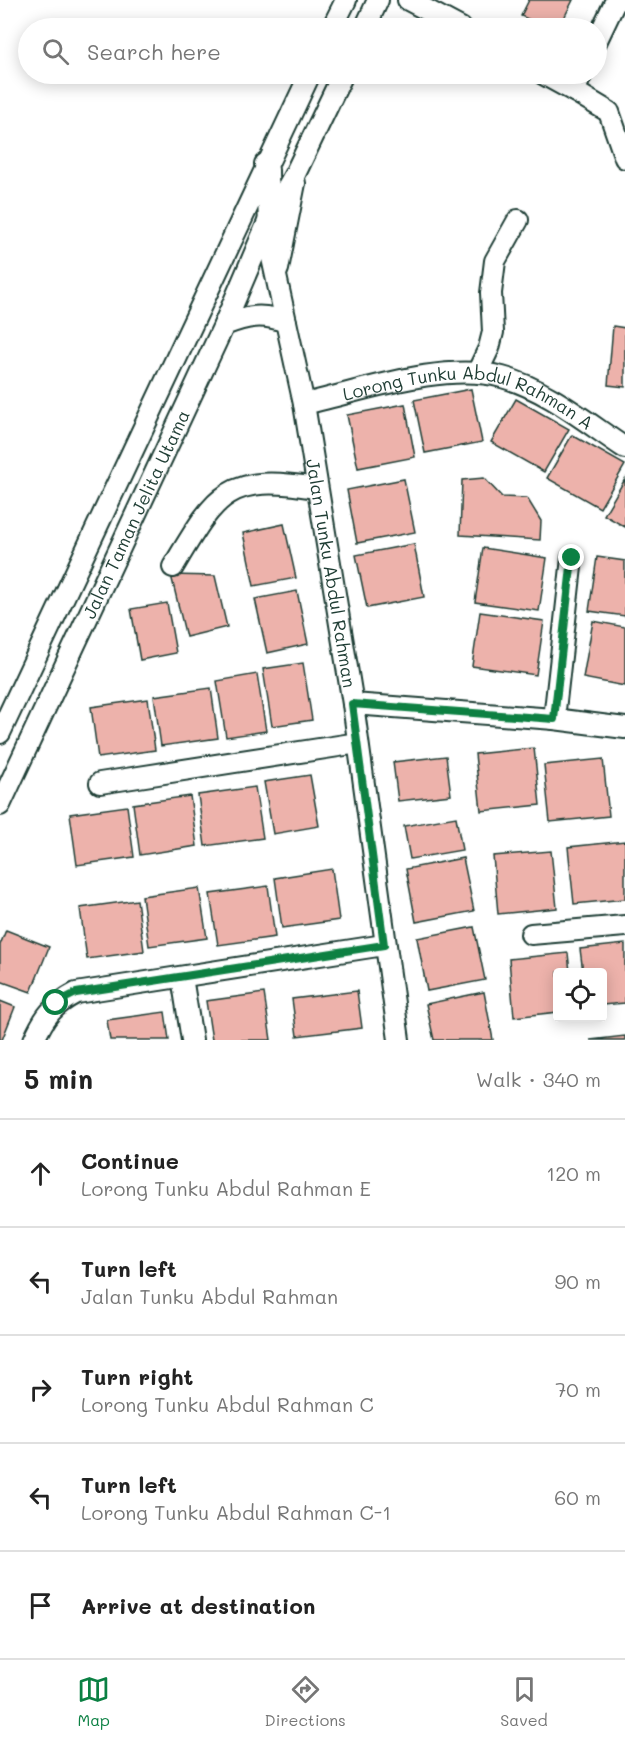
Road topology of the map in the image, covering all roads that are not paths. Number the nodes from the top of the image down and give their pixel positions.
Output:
1 (346, 0) edge
2 (378, 0) edge
3 (408, 0) edge
4 (616, 0) edge
5 (337, 18) edge
6 (370, 18) edge
7 (441, 18) edge
8 (607, 20) edge
9 (305, 84) edge
10 (338, 84) edge
11 (580, 84) edge
12 (625, 158) edge
13 (265, 164) junction
14 (296, 172) junction
15 (272, 215) junction
16 (518, 220) dead end
17 (277, 274) junction
18 (286, 322) junction
19 (224, 325) junction
20 (478, 371) junction
21 (304, 404) junction
22 (625, 448) edge
23 (315, 488) junction
24 (572, 558) dead end
25 (173, 567) dead end
26 (352, 704) junction
27 (554, 719) junction
28 (625, 728) edge
29 (0, 734) edge
30 (358, 743) junction
31 (100, 783) dead end
32 (0, 805) edge
33 (625, 926) edge
34 (531, 934) dead end
35 (384, 945) junction
36 (182, 977) junction
37 (34, 1040) edge
38 (192, 1040) edge
39 (399, 1040) edge

1 - 5 street
2 - 6 street
3 - 7 street
4 - 8 street
9 - 13 street
10 - 14 street
11 - 12 street
13 - 15 street, Jalan Tunku Abdul Rahman
13 - 29 street, Jalan Taman Jelita Utama
14 - 15 street
14 - 17 street
15 - 17 street, Jalan Tunku Abdul Rahman
15 - 19 street, Jalan Taman Jelita Utama
16 - 20 street
17 - 18 street, Jalan Tunku Abdul Rahman
18 - 19 street
18 - 21 street, Jalan Tunku Abdul Rahman
19 - 32 street, Jalan Taman Jelita Utama
20 - 21 street, Lorong Tunku Abdul Rahman A
20 - 22 street, Lorong Tunku Abdul Rahman A
21 - 23 street, Jalan Tunku Abdul Rahman
23 - 25 street
23 - 26 street, Jalan Tunku Abdul Rahman
24 - 27 street
26 - 27 street
26 - 30 street, Jalan Tunku Abdul Rahman
27 - 28 street
30 - 31 street
30 - 35 street, Jalan Tunku Abdul Rahman
33 - 34 street
35 - 36 street
35 - 39 street, Jalan Tunku Abdul Rahman
36 - 37 street
36 - 38 street

